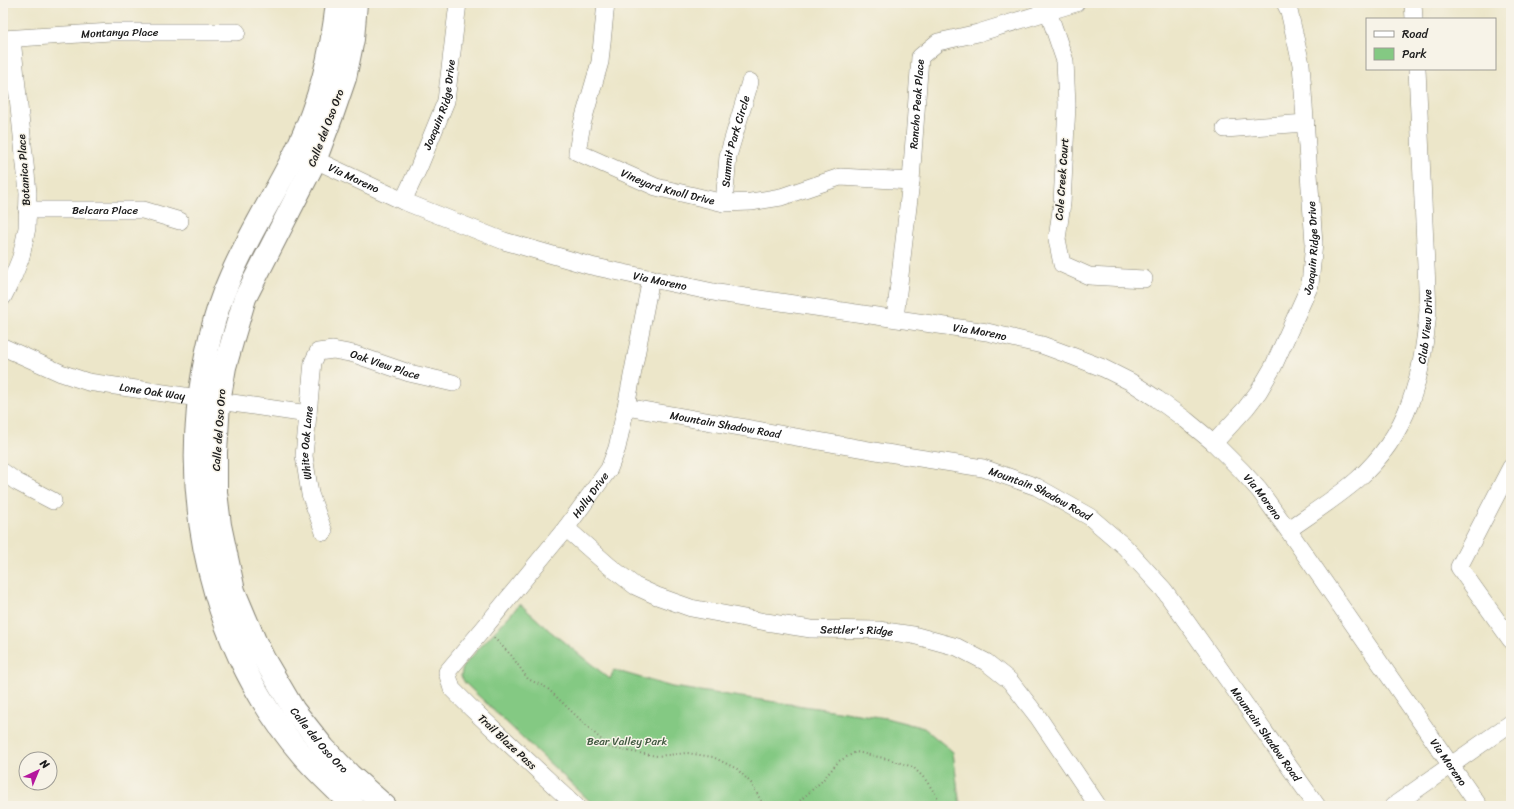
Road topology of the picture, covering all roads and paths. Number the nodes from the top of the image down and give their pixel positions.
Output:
1 (337, 3) edge
2 (356, 3) edge
3 (458, 3) edge
4 (606, 3) edge
5 (1076, 3) edge
6 (1285, 3) edge
7 (1413, 3) edge
8 (1048, 11) junction
9 (1414, 18) edge
10 (237, 32) dead end
11 (8, 39) edge
12 (1417, 70) edge
13 (750, 82) dead end
14 (1306, 123) junction
15 (1225, 129) dead end
16 (296, 150) junction
17 (315, 161) junction
18 (911, 181) junction
19 (403, 201) junction
20 (724, 203) junction
21 (27, 210) junction
22 (180, 222) dead end
23 (651, 278) junction
24 (1144, 279) dead end
25 (3, 297) edge
26 (895, 318) junction
27 (3, 347) edge
28 (318, 352) joint
29 (453, 383) dead end
30 (209, 400) junction
31 (626, 407) junction
32 (308, 414) junction
33 (1214, 443) junction
34 (1511, 467) edge
35 (3, 472) edge
36 (53, 501) dead end
37 (566, 528) junction
38 (1288, 530) junction
39 (324, 532) dead end
40 (484, 628) junction
41 (1511, 640) edge
42 (254, 663) junction
43 (447, 672) joint
44 (1511, 723) edge
45 (1451, 764) junction
46 (353, 806) edge
47 (385, 806) edge
48 (576, 806) edge
49 (764, 806) edge
50 (794, 806) edge
51 (938, 806) edge
52 (1098, 806) edge
53 (1317, 806) edge
54 (1393, 806) edge
55 (1479, 806) edge

1 - 16 main road, Calle del Oso Oro
2 - 17 main road, Calle del Oso Oro
3 - 19 street, Joaquin Ridge Drive
4 - 20 street, Vineyard Knoll Drive
5 - 8 street, Rancho Peak Place
6 - 14 street, Joaquin Ridge Drive
7 - 9 street
8 - 18 street, Rancho Peak Place
8 - 24 street, Cole Creek Court
10 - 11 street, Montanya Place
11 - 21 street, Botanica Place
12 - 38 street, Club View Drive
13 - 20 street, Summit Park Circle
14 - 15 street
14 - 33 street, Joaquin Ridge Drive
16 - 17 street, Via Moreno
16 - 30 main road, Calle del Oso Oro
17 - 19 street, Via Moreno
17 - 30 main road, Calle del Oso Oro
18 - 20 street, Vineyard Knoll Drive
18 - 26 street, Rancho Peak Place
19 - 23 street, Via Moreno
21 - 22 street, Belcara Place
21 - 25 street, Botanica Place
23 - 26 street, Via Moreno
23 - 31 street, Holly Drive
26 - 33 street, Via Moreno
27 - 30 street, Lone Oak Way
28 - 29 street, Oak View Place
28 - 32 street, White Oak Lane
30 - 32 street, Lone Oak Way
30 - 42 main road, Calle del Oso Oro
31 - 37 street, Holly Drive
31 - 53 street, Mountain Shadow Road
32 - 39 street, White Oak Lane
33 - 38 street, Via Moreno
34 - 41 street
35 - 36 street
37 - 40 street, Holly Drive
37 - 52 street, Settler's Ridge
38 - 45 street, Via Moreno
40 - 43 street, Holly Drive
40 - 49 path
42 - 46 main road, Calle del Oso Oro
42 - 47 main road, Calle del Oso Oro
43 - 48 street, Trail Blaze Pass
44 - 45 street
45 - 54 street
45 - 55 street, Via Moreno
50 - 51 path

